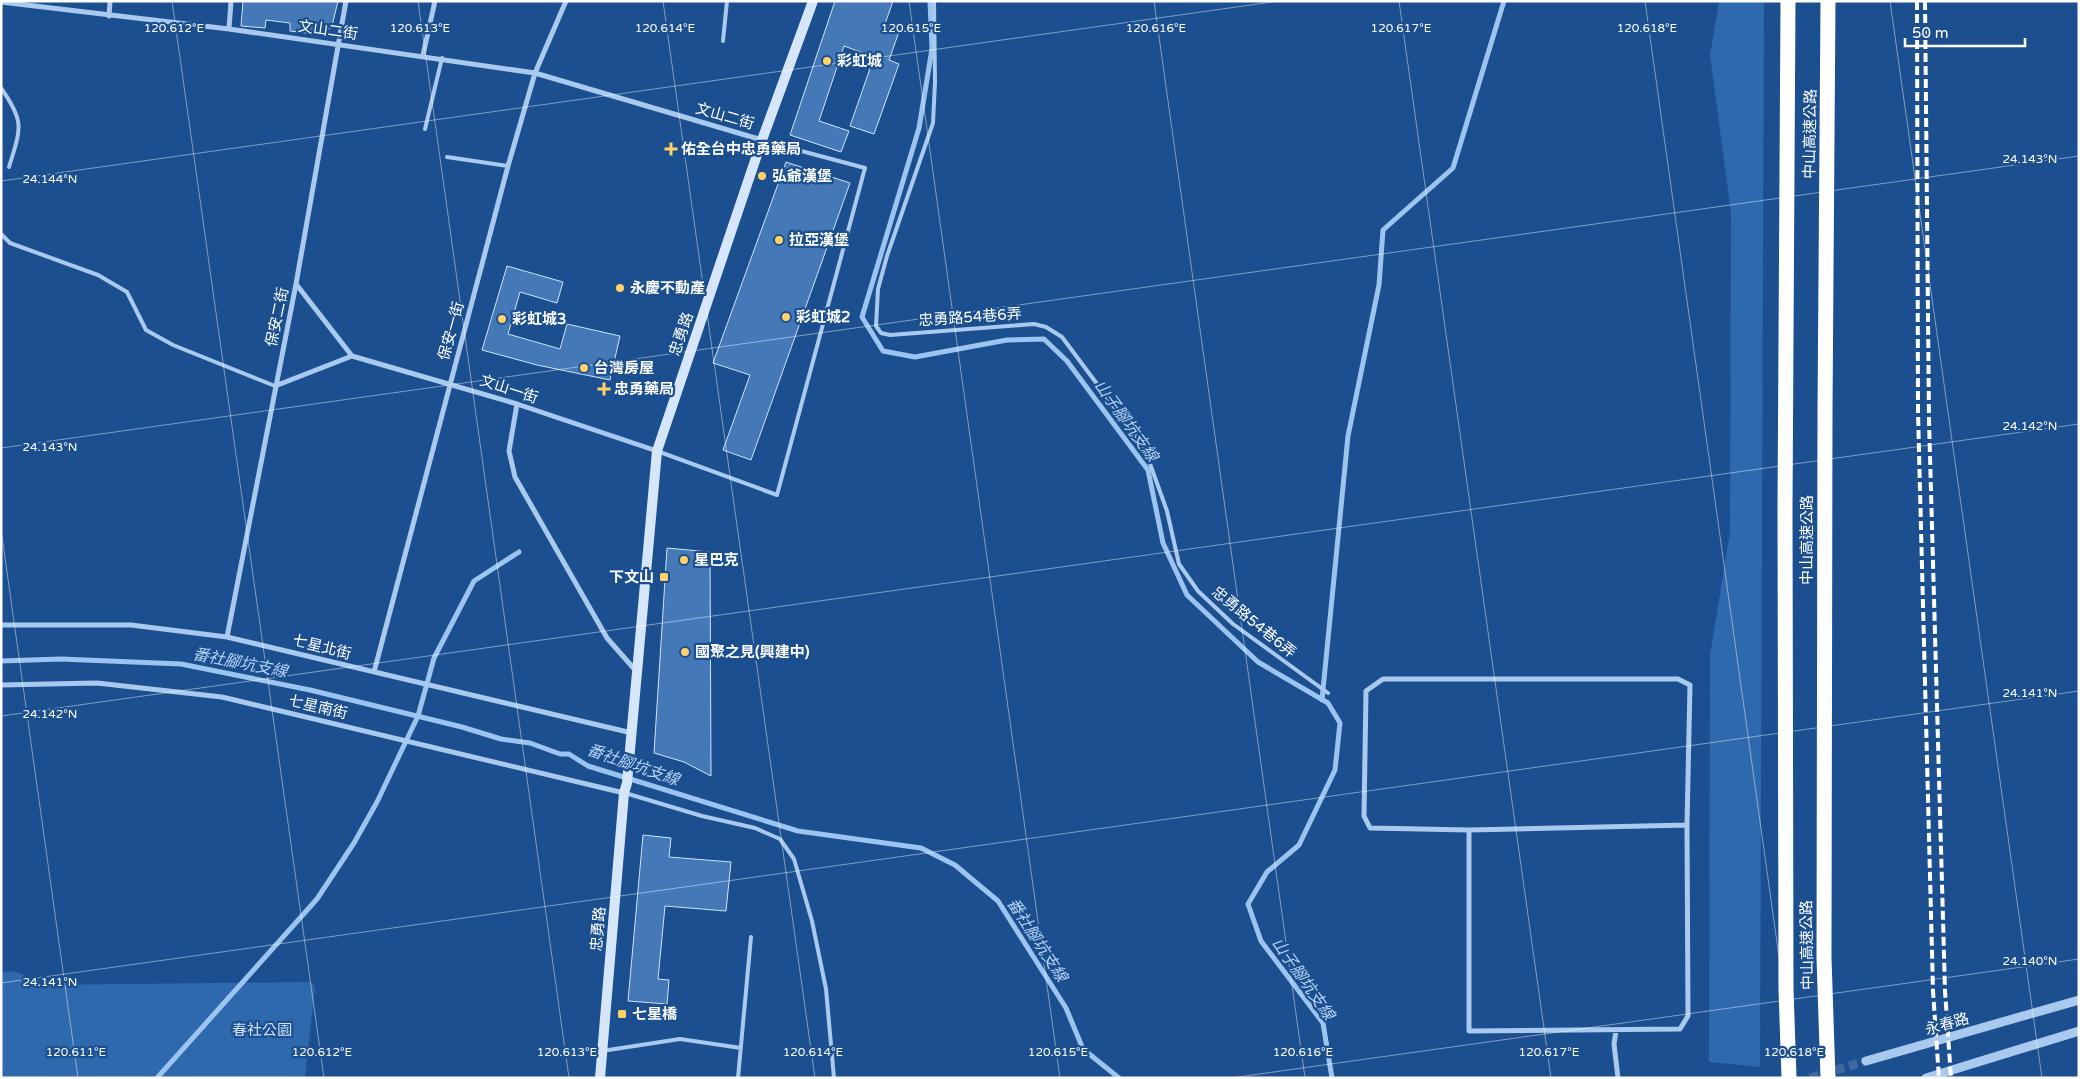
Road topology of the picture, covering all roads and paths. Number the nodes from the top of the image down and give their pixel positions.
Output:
1 (110, 1) edge
2 (231, 1) edge
3 (346, 1) edge
4 (435, 1) edge
5 (566, 1) edge
6 (727, 1) edge
7 (813, 1) edge
8 (934, 1) edge
9 (1788, 1) edge
10 (1828, 1) edge
11 (1, 2) edge
12 (109, 16) junction
13 (229, 29) junction
14 (723, 41) dead end
15 (338, 44) junction
16 (423, 55) junction
17 (442, 58) junction
18 (535, 73) junction
19 (1, 88) edge
20 (424, 129) dead end
21 (762, 140) junction
22 (447, 157) dead end
23 (508, 166) junction
24 (9, 167) dead end
25 (1, 234) edge
26 (296, 284) junction
27 (352, 356) junction
28 (450, 383) junction
29 (275, 386) junction
30 (517, 404) junction
31 (657, 452) junction
32 (1, 625) edge
33 (227, 637) junction
34 (374, 672) junction
35 (638, 673) junction
36 (1, 685) edge
37 (1328, 693) dead end
38 (632, 733) junction
39 (626, 788) junction
40 (1687, 825) junction
41 (1469, 830) junction
42 (751, 937) dead end
43 (2079, 1000) edge
44 (1616, 1031) junction
45 (2079, 1031) edge
46 (741, 1048) junction
47 (602, 1051) junction
48 (1866, 1061) tunnel mouth
49 (600, 1078) edge
50 (738, 1078) edge
51 (834, 1078) edge
52 (1618, 1078) edge
53 (1789, 1078) edge
54 (1828, 1078) edge
55 (1926, 1078) edge

1 - 12 street
2 - 13 street
3 - 15 street, 保安二街
4 - 16 street
5 - 18 street, 保安一街
6 - 14 lane
7 - 21 main road, 忠勇路
8 - 37 lane, 忠勇路54巷6弄
9 - 53 highway, 中山高速公路
10 - 54 highway, 中山高速公路
11 - 12 street, 文山二街
12 - 13 street, 文山二街
13 - 15 street, 文山二街
15 - 16 street, 文山二街
15 - 26 street, 保安二街
16 - 17 street, 文山二街
17 - 18 street, 文山二街
17 - 20 lane
18 - 21 street, 文山二街
18 - 23 street, 保安一街
19 - 24 lane
21 - 31 main road, 忠勇路
21 - 31 lane
22 - 23 lane
23 - 28 street, 保安一街
25 - 29 lane
26 - 27 street
26 - 29 street, 保安二街
27 - 28 street, 文山一街
27 - 29 street
28 - 30 street, 文山一街
28 - 34 street, 保安一街
29 - 33 street, 保安二街
30 - 31 street, 文山一街
30 - 35 street
31 - 35 main road, 忠勇路
32 - 33 street, 七星北街
33 - 34 street, 七星北街
34 - 38 street, 七星北街
35 - 38 main road, 忠勇路
36 - 39 street, 七星南街
38 - 39 main road, 忠勇路
39 - 47 main road, 忠勇路
39 - 51 lane
40 - 41 street
40 - 41 street
40 - 44 street
41 - 44 street
42 - 46 lane
43 - 48 street, 永春路
44 - 52 street
45 - 55 street
46 - 47 lane
46 - 50 lane
47 - 49 main road, 忠勇路

